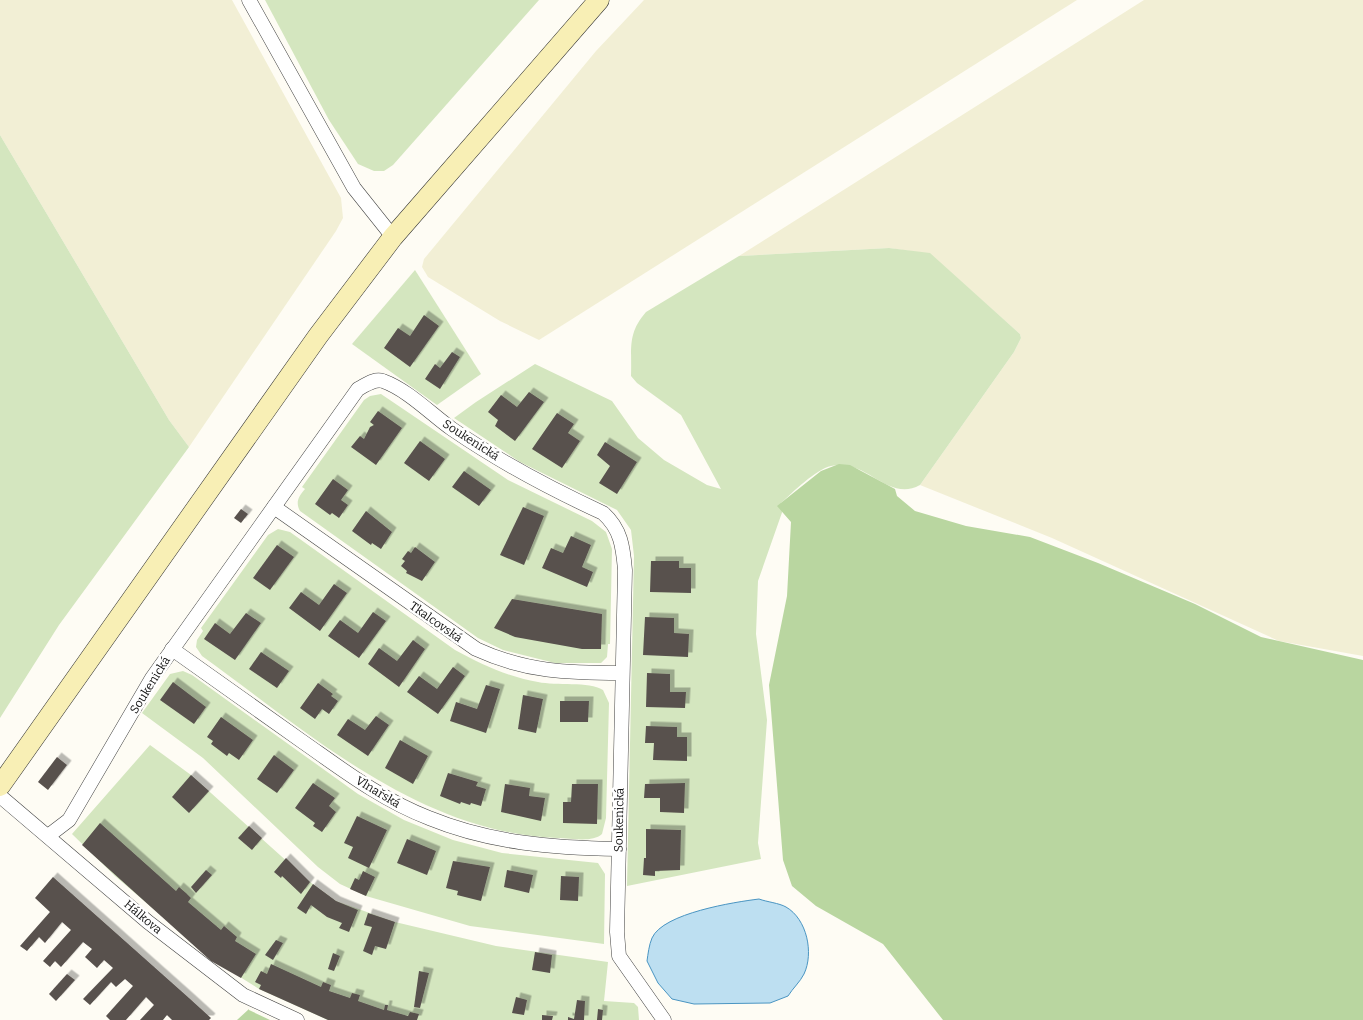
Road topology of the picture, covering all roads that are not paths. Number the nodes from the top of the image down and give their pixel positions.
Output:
1 (249, 0) edge
2 (599, 0) edge
3 (393, 237) junction
4 (274, 507) junction
5 (172, 650) junction
6 (622, 673) junction
7 (0, 786) edge
8 (0, 796) edge
9 (48, 836) junction
10 (619, 849) junction
11 (298, 1020) edge
12 (664, 1020) edge

1 - 3 street
2 - 3 main road
3 - 7 main road
4 - 5 street, Soukenická
4 - 6 street, Tkalcovská
4 - 6 street, Soukenická
5 - 9 street, Soukenická
5 - 10 street, Vlnařská
6 - 10 street, Soukenická
8 - 9 street, Hálkova
9 - 11 street, Hálkova
10 - 12 street, Soukenická

